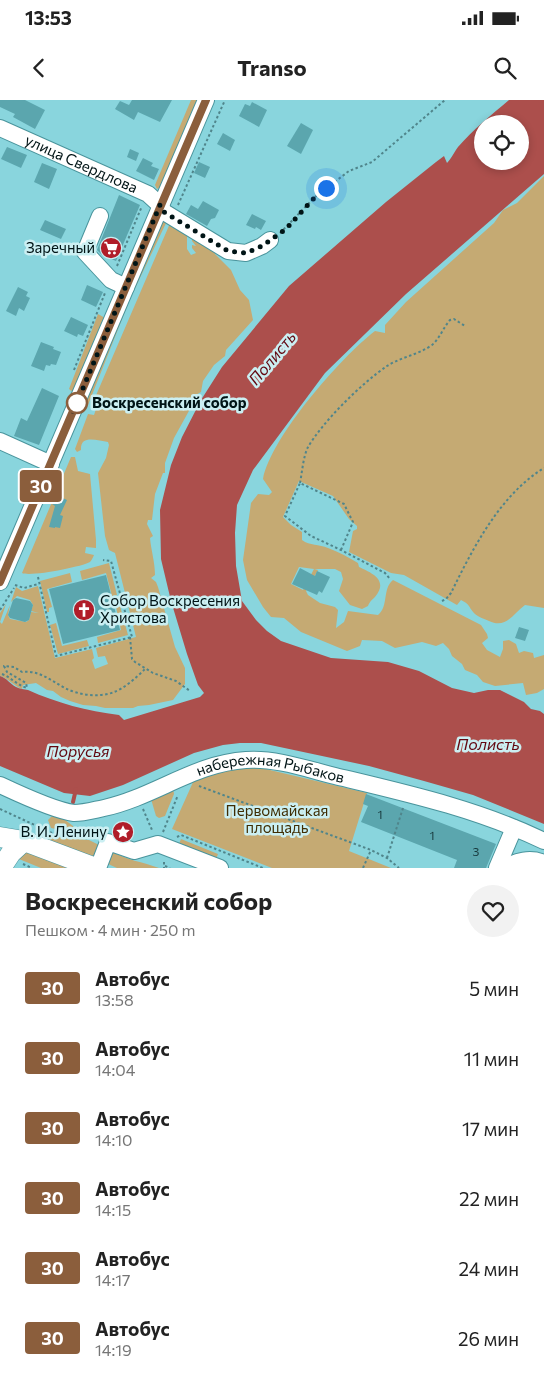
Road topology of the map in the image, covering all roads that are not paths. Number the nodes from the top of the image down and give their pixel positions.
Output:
1 (206, 100) edge
2 (0, 128) edge
3 (160, 205) junction
4 (100, 216) dead end
5 (270, 240) road end
6 (126, 287) junction
7 (0, 441) edge
8 (50, 464) junction
9 (7, 584) edge
10 (0, 785) edge
11 (514, 828) junction
12 (0, 837) edge
13 (24, 841) junction
14 (544, 842) edge
15 (544, 863) edge
16 (9, 865) edge
17 (97, 868) edge
18 (220, 868) edge
19 (497, 868) edge
20 (503, 868) edge

1 - 3 street
2 - 3 street, улица Свердлова
3 - 5 street, улица Свердлова
3 - 6 street
4 - 6 street
6 - 8 street
7 - 8 street
8 - 9 street
10 - 11 street, набережная Рыбаков
11 - 14 street, набережная Рыбаков
11 - 19 street
12 - 13 main road
13 - 16 main road
13 - 17 main road
15 - 20 street
17 - 18 street

